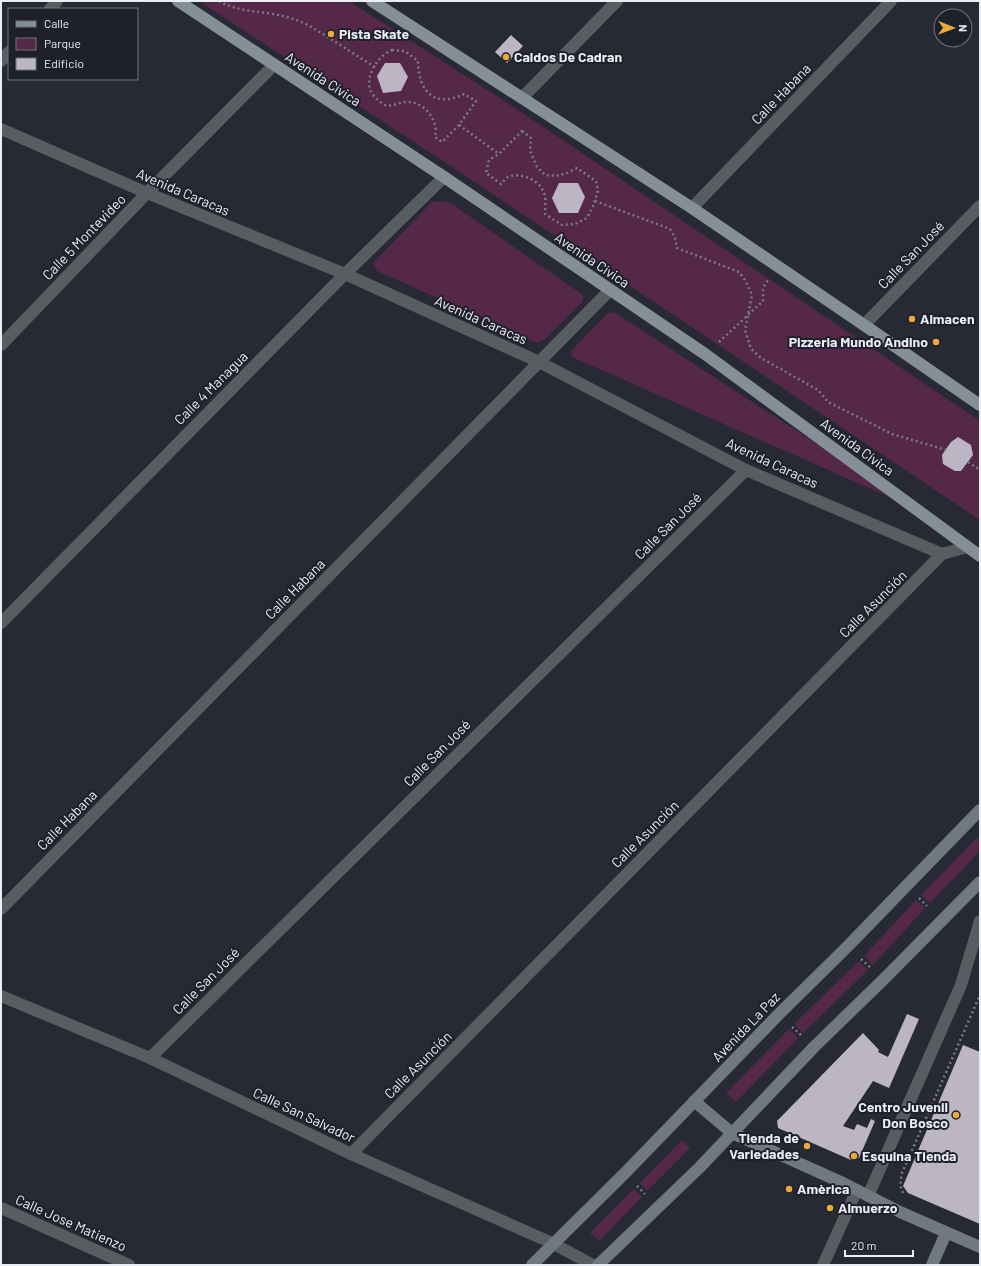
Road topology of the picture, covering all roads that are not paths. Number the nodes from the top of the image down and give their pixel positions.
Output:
1 (178, 1) edge
2 (372, 1) edge
3 (617, 1) edge
4 (891, 1) edge
5 (8, 53) edge
6 (1, 61) edge
7 (274, 65) junction
8 (522, 98) junction
9 (1, 129) edge
10 (444, 177) junction
11 (147, 194) junction
12 (980, 206) edge
13 (692, 208) junction
14 (345, 274) junction
15 (610, 290) junction
16 (864, 325) junction
17 (1, 345) edge
18 (539, 362) junction
19 (980, 405) edge
20 (746, 470) junction
21 (967, 547) junction
22 (942, 554) junction
23 (980, 556) edge
24 (1, 623) edge
25 (980, 810) edge
26 (980, 882) edge
27 (1, 909) edge
28 (980, 922) edge
29 (1, 996) edge
30 (150, 1058) junction
31 (694, 1101) junction
32 (732, 1133) junction
33 (351, 1154) junction
34 (863, 1193) junction
35 (1, 1208) edge
36 (946, 1233) junction
37 (552, 1244) junction
38 (980, 1247) edge
39 (129, 1265) edge
40 (532, 1265) edge
41 (593, 1265) edge
42 (598, 1265) edge
43 (823, 1265) edge
44 (932, 1265) edge

1 - 7 main road, Avenida Cívica
2 - 8 main road
3 - 8 street
4 - 13 street, Calle Habana
5 - 6 street
7 - 10 main road, Avenida Cívica
7 - 11 street, Calle 5 Montevideo
8 - 13 main road
9 - 11 street, Avenida Caracas
10 - 14 street, Calle 4 Managua
10 - 15 main road, Avenida Cívica
11 - 14 street, Avenida Caracas
11 - 17 street, Calle 5 Montevideo
12 - 16 street, Calle San José
13 - 16 main road
14 - 18 street, Avenida Caracas
14 - 24 street, Calle 4 Managua
15 - 18 street, Calle Habana
15 - 21 main road, Avenida Cívica
16 - 19 main road
18 - 20 street, Avenida Caracas
18 - 27 street, Calle Habana
20 - 22 street, Avenida Caracas
20 - 30 street, Calle San José
21 - 22 street, Calle Asunción
21 - 23 main road, Avenida Cívica
22 - 33 street, Calle Asunción
25 - 31 main road, Avenida La Paz
26 - 32 main road
28 - 34 street
29 - 30 street, Calle San Salvador
30 - 33 street, Calle San Salvador
31 - 32 main road
31 - 37 main road, Avenida La Paz
32 - 34 main road
32 - 42 main road
33 - 37 street, Calle San Salvador
34 - 36 main road
34 - 43 street
35 - 39 street, Calle Jose Matienzo
36 - 38 main road
36 - 44 main road
37 - 40 main road, Avenida La Paz
37 - 41 street, Calle San Salvador

